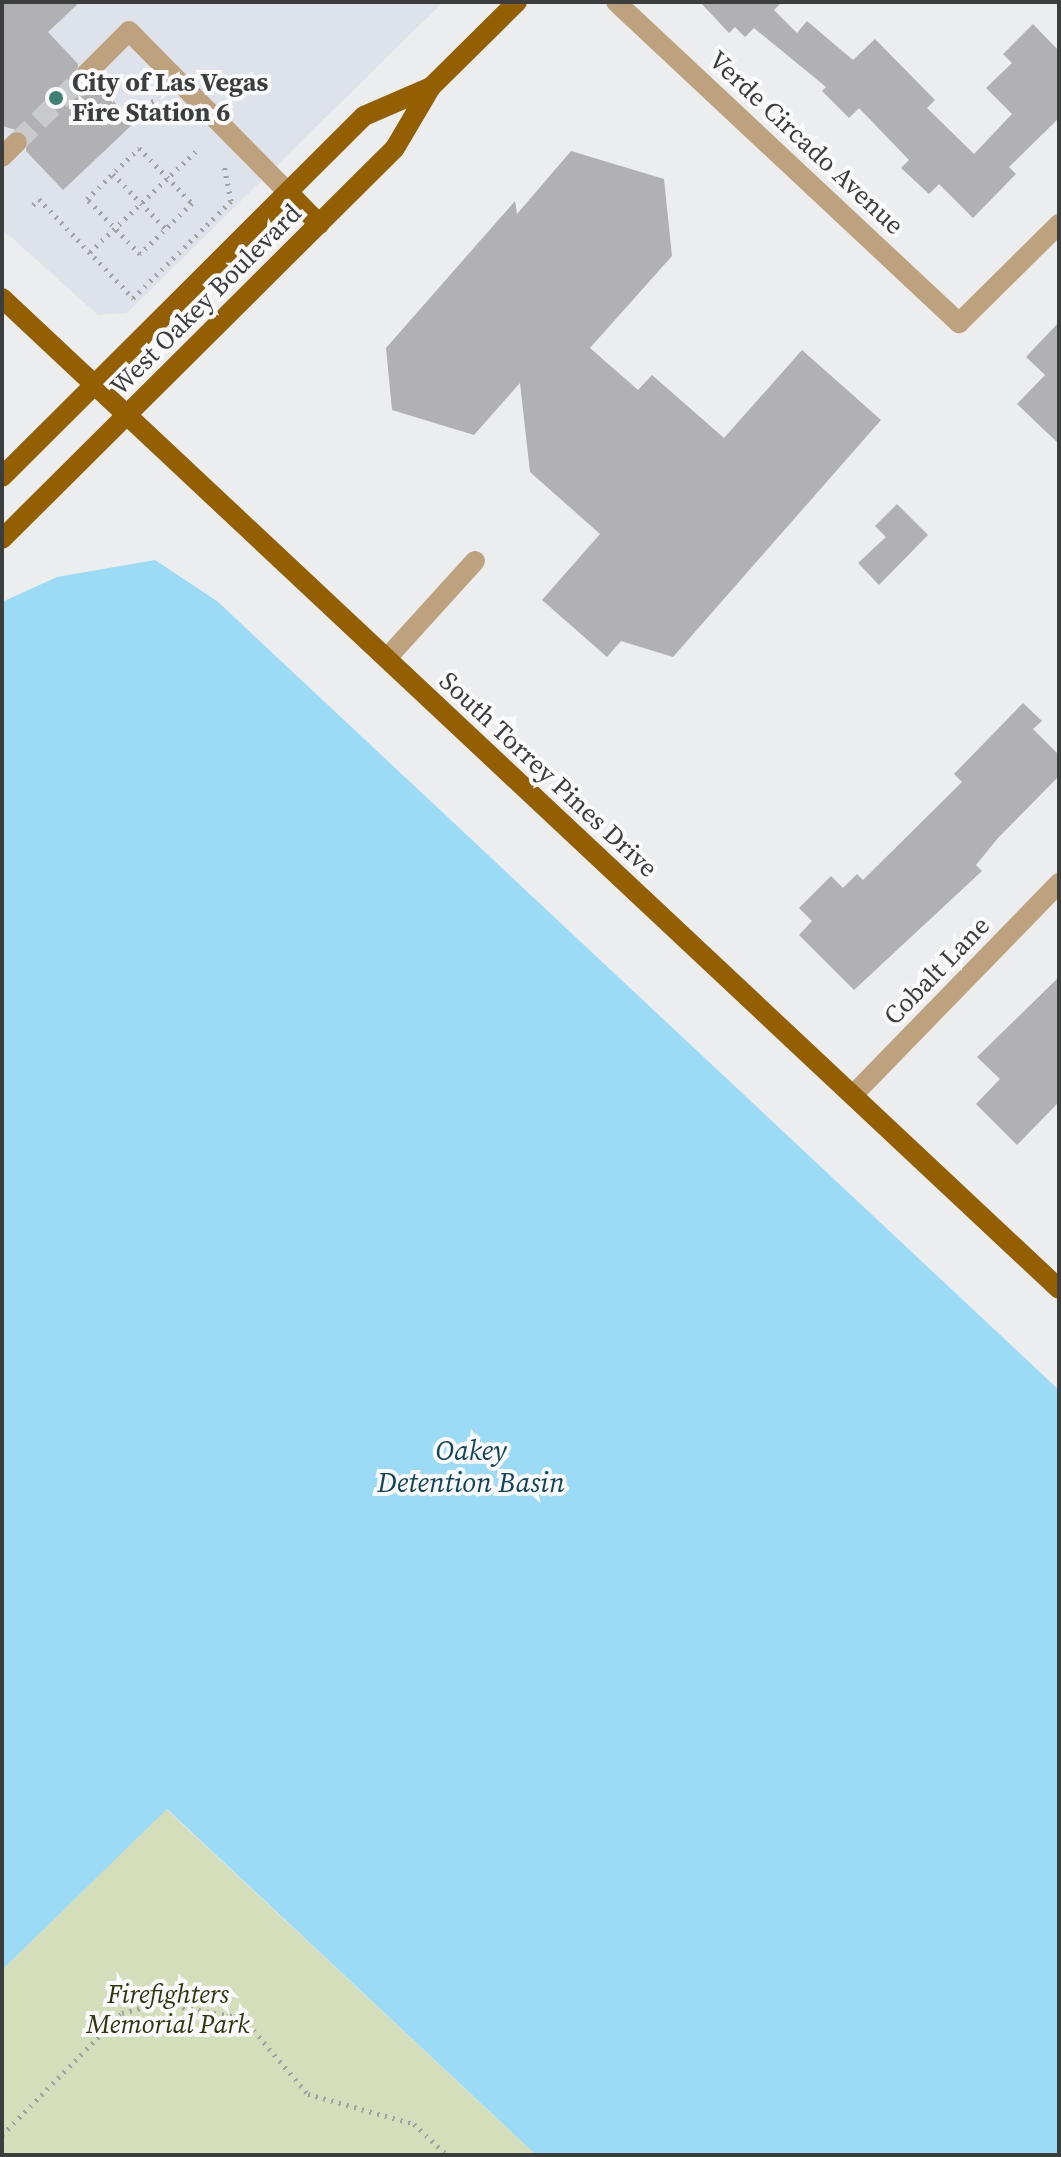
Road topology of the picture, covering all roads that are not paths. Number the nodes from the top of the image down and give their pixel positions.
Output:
1 (616, 2) edge
2 (510, 4) edge
3 (87, 73) tunnel mouth
4 (431, 87) junction
5 (17, 142) tunnel mouth
6 (2, 157) edge
7 (288, 192) junction
8 (319, 224) junction
9 (1059, 224) edge
10 (2, 298) edge
11 (95, 384) junction
12 (127, 415) junction
13 (2, 477) edge
14 (2, 539) edge
15 (475, 561) dead end
16 (387, 658) junction
17 (1059, 883) edge
18 (853, 1095) junction
19 (1059, 1289) edge

1 - 9 street, Verde Circado Avenue
2 - 4 main road, West Oakey Boulevard
3 - 7 street
4 - 7 main road, West Oakey Boulevard
4 - 8 main road, West Oakey Boulevard
5 - 6 street
7 - 8 main road
7 - 11 main road, West Oakey Boulevard
8 - 12 main road, West Oakey Boulevard
10 - 11 main road, South Torrey Pines Drive
11 - 12 main road, South Torrey Pines Drive
11 - 13 main road, West Oakey Boulevard
12 - 14 main road, West Oakey Boulevard
12 - 16 main road, South Torrey Pines Drive
15 - 16 street
16 - 18 main road, South Torrey Pines Drive
17 - 18 street, Cobalt Lane
18 - 19 main road, South Torrey Pines Drive

